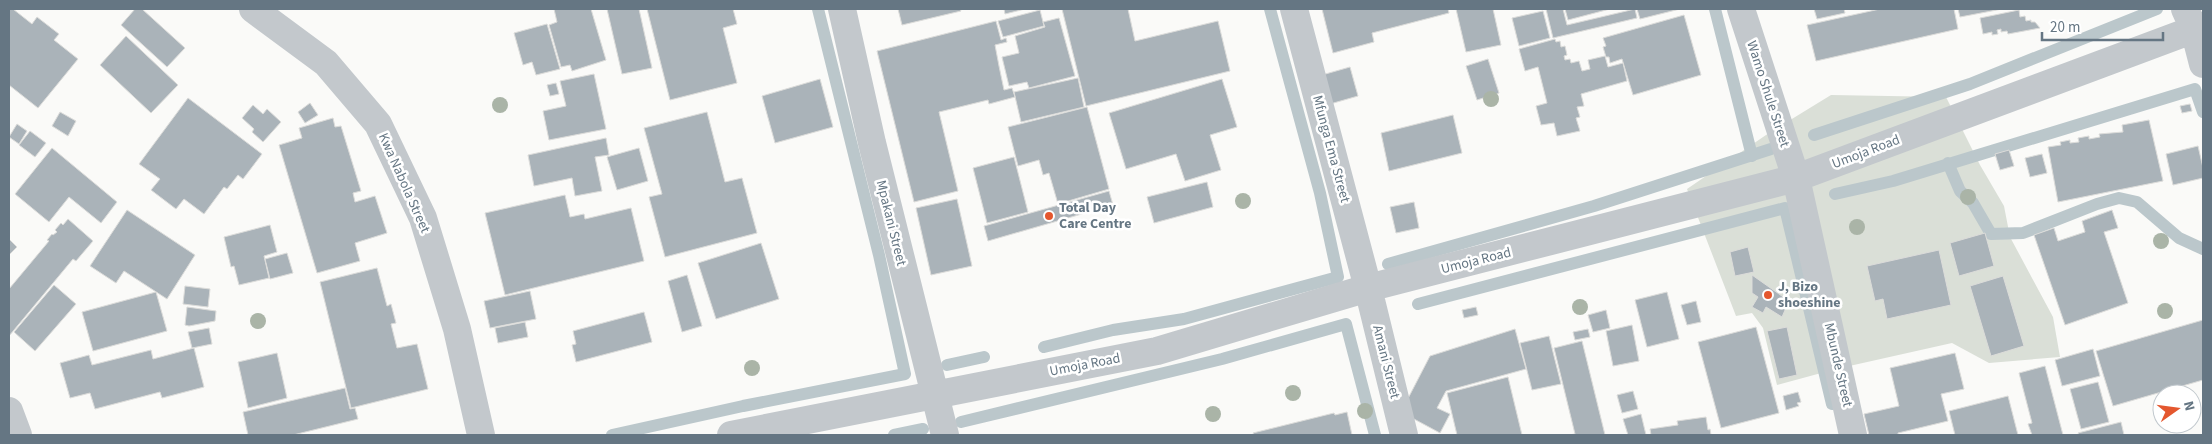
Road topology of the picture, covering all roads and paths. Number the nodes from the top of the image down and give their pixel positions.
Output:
1 (253, 9) edge
2 (842, 9) edge
3 (1294, 9) edge
4 (1741, 9) edge
5 (2194, 21) edge
6 (2203, 64) edge
7 (1796, 178) junction
8 (1368, 288) junction
9 (934, 395) junction
10 (9, 411) edge
11 (18, 435) edge
12 (481, 435) edge
13 (731, 435) edge
14 (945, 435) edge
15 (1404, 435) edge
16 (1853, 435) edge

1 - 12 street, Kwa Nabola Street
2 - 9 street, Mpakani Street
3 - 8 street, Mfunga Ema Street
4 - 7 street, Wamo Shule Street
5 - 6 street
5 - 7 street, Umoja Road
7 - 8 street, Umoja Road
7 - 16 street, Mbunde Street
8 - 9 street, Umoja Road
8 - 15 street, Amani Street
9 - 13 street, Umoja Road
9 - 14 street, Mpakani Street
10 - 11 street

